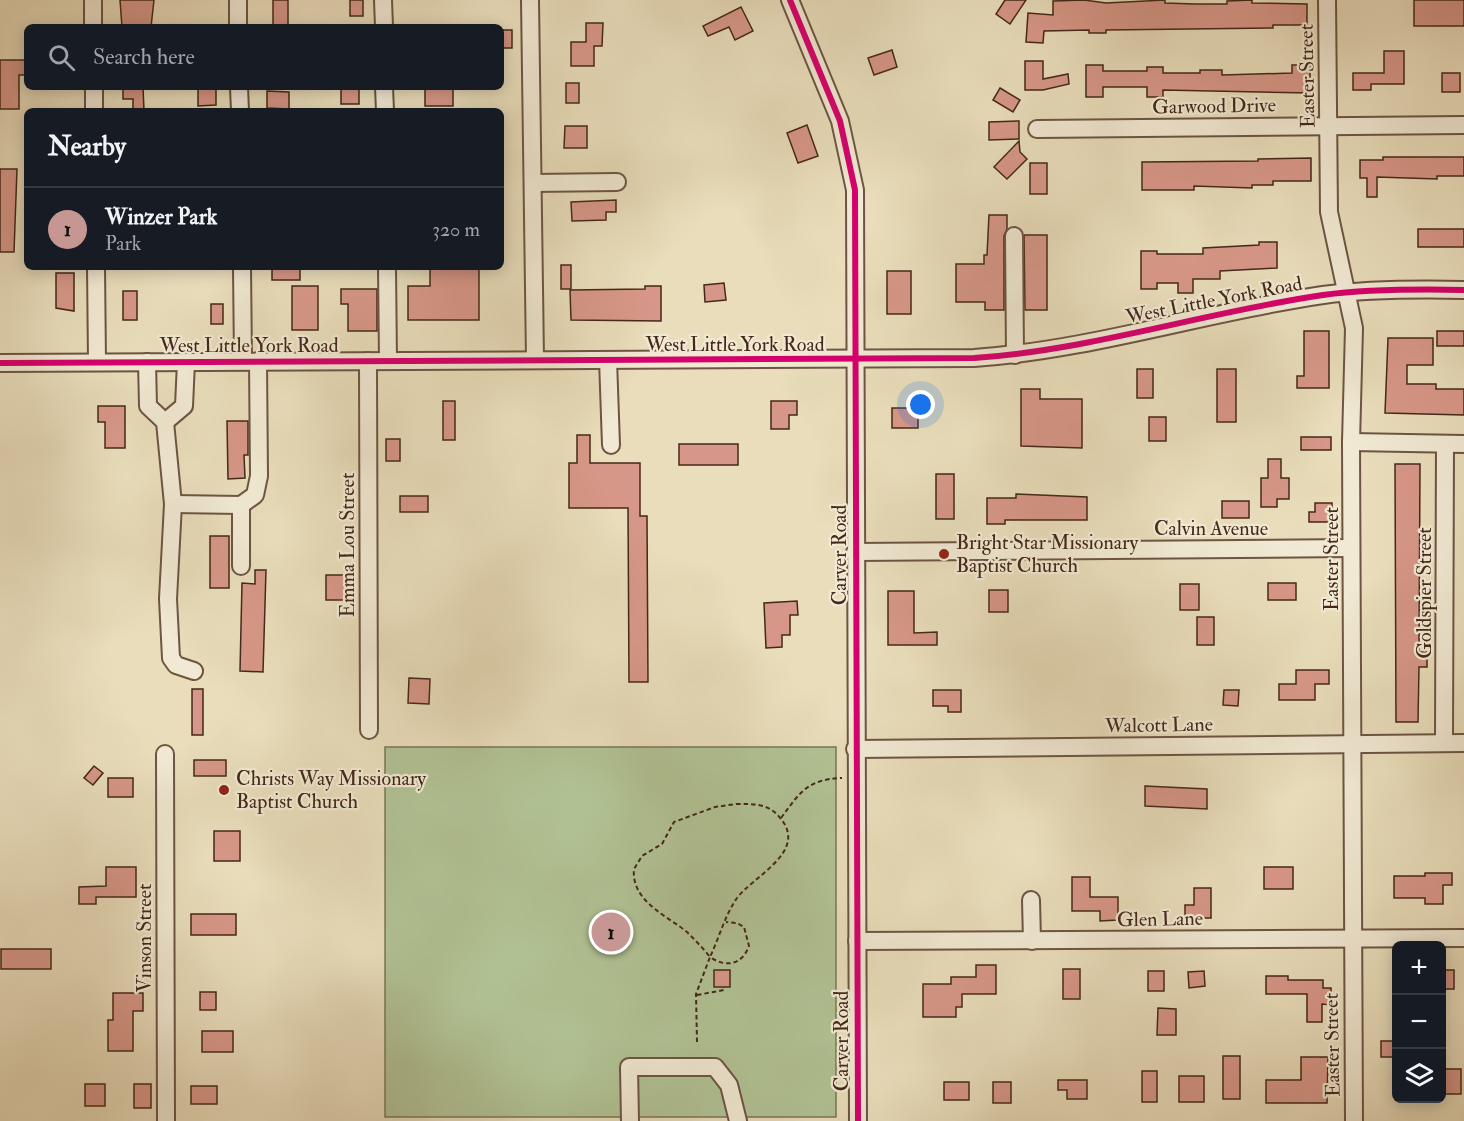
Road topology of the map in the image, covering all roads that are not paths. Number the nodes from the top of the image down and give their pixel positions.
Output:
1 (93, 0) edge
2 (238, 0) edge
3 (383, 0) edge
4 (530, 0) edge
5 (790, 0) edge
6 (1327, 0) edge
7 (93, 24) edge
8 (238, 24) edge
9 (384, 24) edge
10 (93, 90) edge
11 (239, 90) edge
12 (384, 90) edge
13 (94, 108) edge
14 (240, 108) edge
15 (385, 108) edge
16 (1464, 125) edge
17 (1329, 126) junction
18 (1037, 129) dead end
19 (617, 182) dead end
20 (533, 183) junction
21 (1014, 237) dead end
22 (96, 270) edge
23 (242, 270) edge
24 (387, 270) edge
25 (1464, 290) edge
26 (1347, 292) junction
27 (1015, 355) junction
28 (535, 360) junction
29 (608, 360) junction
30 (857, 360) junction
31 (250, 361) junction
32 (368, 361) junction
33 (388, 361) junction
34 (97, 362) junction
35 (147, 362) junction
36 (186, 362) junction
37 (0, 363) edge
38 (165, 423) junction
39 (1351, 442) junction
40 (1445, 444) junction
41 (1464, 444) edge
42 (611, 445) dead end
43 (173, 504) junction
44 (241, 505) junction
45 (1351, 548) junction
46 (855, 552) junction
47 (241, 566) dead end
48 (194, 671) dead end
49 (369, 730) dead end
50 (1444, 743) junction
51 (1464, 743) edge
52 (1353, 744) junction
53 (855, 749) junction
54 (165, 754) dead end
55 (1031, 900) dead end
56 (1351, 938) junction
57 (1464, 938) edge
58 (856, 940) junction
59 (1032, 941) junction
60 (166, 1121) edge
61 (630, 1121) edge
62 (738, 1121) edge
63 (858, 1121) edge
64 (1354, 1121) edge

1 - 7 street
2 - 8 street
3 - 9 street
4 - 20 street
5 - 30 street, Carver Road
6 - 17 street, Easter Street
10 - 13 street
11 - 14 street
12 - 15 street
16 - 17 street, Garwood Drive
17 - 18 street, Garwood Drive
17 - 26 street, Easter Street
19 - 20 street
20 - 28 street
21 - 27 street
22 - 34 street
23 - 31 street
24 - 33 street
25 - 26 street, West Little York Road
26 - 27 street, West Little York Road
26 - 39 street, Easter Street
27 - 30 street, West Little York Road
28 - 29 street, West Little York Road
28 - 33 street, West Little York Road
29 - 30 street, West Little York Road
29 - 42 street
30 - 46 street, Carver Road
31 - 32 street, West Little York Road
31 - 36 street, West Little York Road
31 - 44 street
32 - 33 street, West Little York Road
32 - 49 street, Emma Lou Street
34 - 35 street, West Little York Road
34 - 37 street, West Little York Road
35 - 36 street, West Little York Road
35 - 38 street
36 - 38 street
38 - 43 street
39 - 40 street
39 - 45 street, Easter Street
40 - 41 street
40 - 50 street, Goldspier Street
43 - 44 street
43 - 48 street
44 - 47 street
45 - 46 street, Calvin Avenue
45 - 52 street, Easter Street
46 - 53 street, Carver Road
50 - 51 street, Walcott Lane
50 - 52 street, Walcott Lane
52 - 53 street, Walcott Lane
52 - 56 street, Easter Street
53 - 58 street, Carver Road
54 - 60 street, Vinson Street
55 - 59 street
56 - 57 street, Glen Lane
56 - 59 street, Glen Lane
56 - 64 street, Easter Street
58 - 59 street, Glen Lane
58 - 63 street, Carver Road
61 - 62 street

